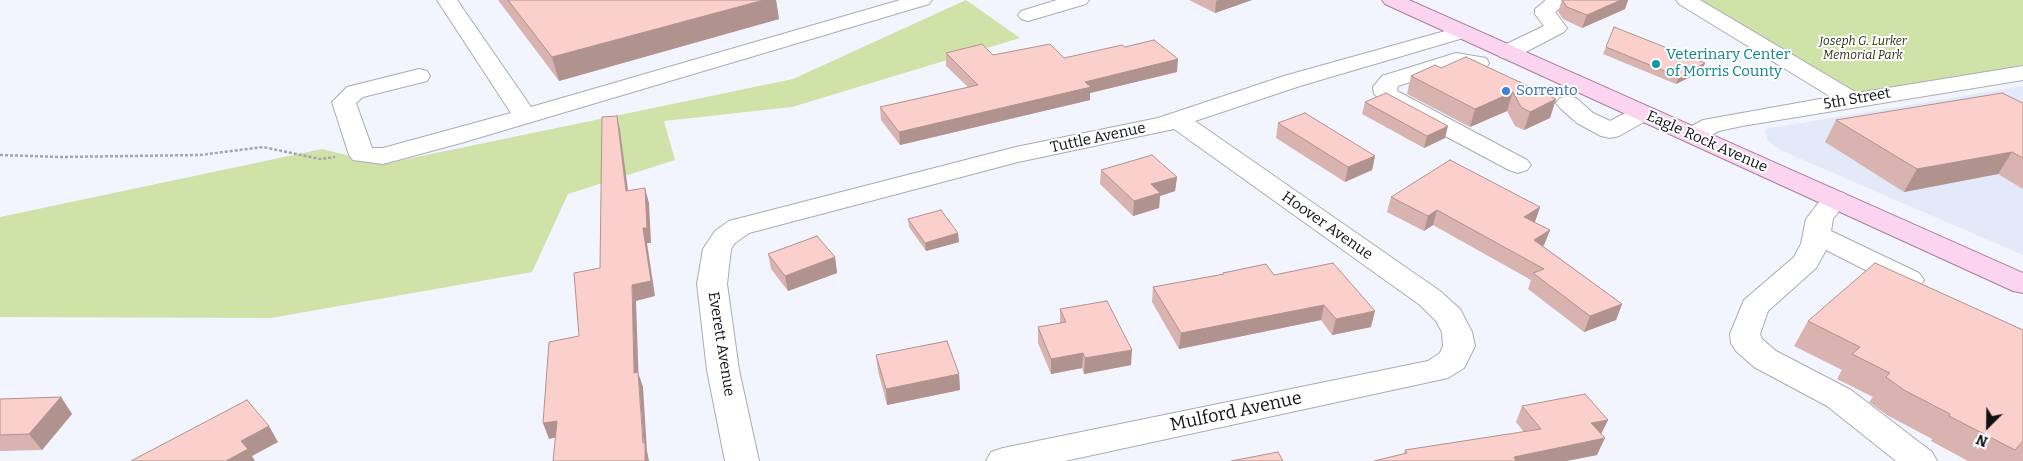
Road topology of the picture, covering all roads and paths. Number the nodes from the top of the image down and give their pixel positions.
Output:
1 (446, 0) edge
2 (922, 0) edge
3 (1079, 0) edge
4 (1392, 0) edge
5 (1686, 0) edge
6 (1557, 2) dead end
7 (1028, 15) dead end
8 (1463, 32) junction
9 (1508, 52) junction
10 (1370, 58) junction
11 (1478, 63) edge
12 (2023, 73) edge
13 (418, 76) dead end
14 (1384, 87) junction
15 (1852, 100) junction
16 (1568, 103) dead end
17 (1642, 113) junction
18 (526, 117) junction
19 (1177, 120) junction
20 (1693, 135) junction
21 (362, 154) junction
22 (0, 155) edge
23 (1518, 165) dead end
24 (1835, 199) junction
25 (731, 233) joint
26 (1816, 234) junction
27 (2023, 284) edge
28 (1937, 293) edge
29 (1459, 346) joint
30 (742, 461) edge
31 (1003, 461) edge
32 (1920, 461) edge

1 - 18 street
2 - 18 street
3 - 7 street
4 - 8 main road, Eagle Rock Avenue
5 - 15 street
6 - 9 street
8 - 9 main road, Eagle Rock Avenue
8 - 10 street, Tuttle Avenue
9 - 17 main road, Eagle Rock Avenue
10 - 14 street
10 - 19 street, Tuttle Avenue
11 - 14 street
12 - 15 street, 5th Street
13 - 21 street
14 - 23 street
15 - 20 street, 5th Street
16 - 17 street
17 - 20 main road, Eagle Rock Avenue
18 - 21 street
19 - 25 street, Tuttle Avenue
19 - 29 street, Hoover Avenue
20 - 24 main road, Eagle Rock Avenue
21 - 22 path
24 - 26 street
24 - 27 main road, Eagle Rock Avenue
25 - 30 street, Everett Avenue
26 - 28 street
26 - 32 street
29 - 31 street, Mulford Avenue

